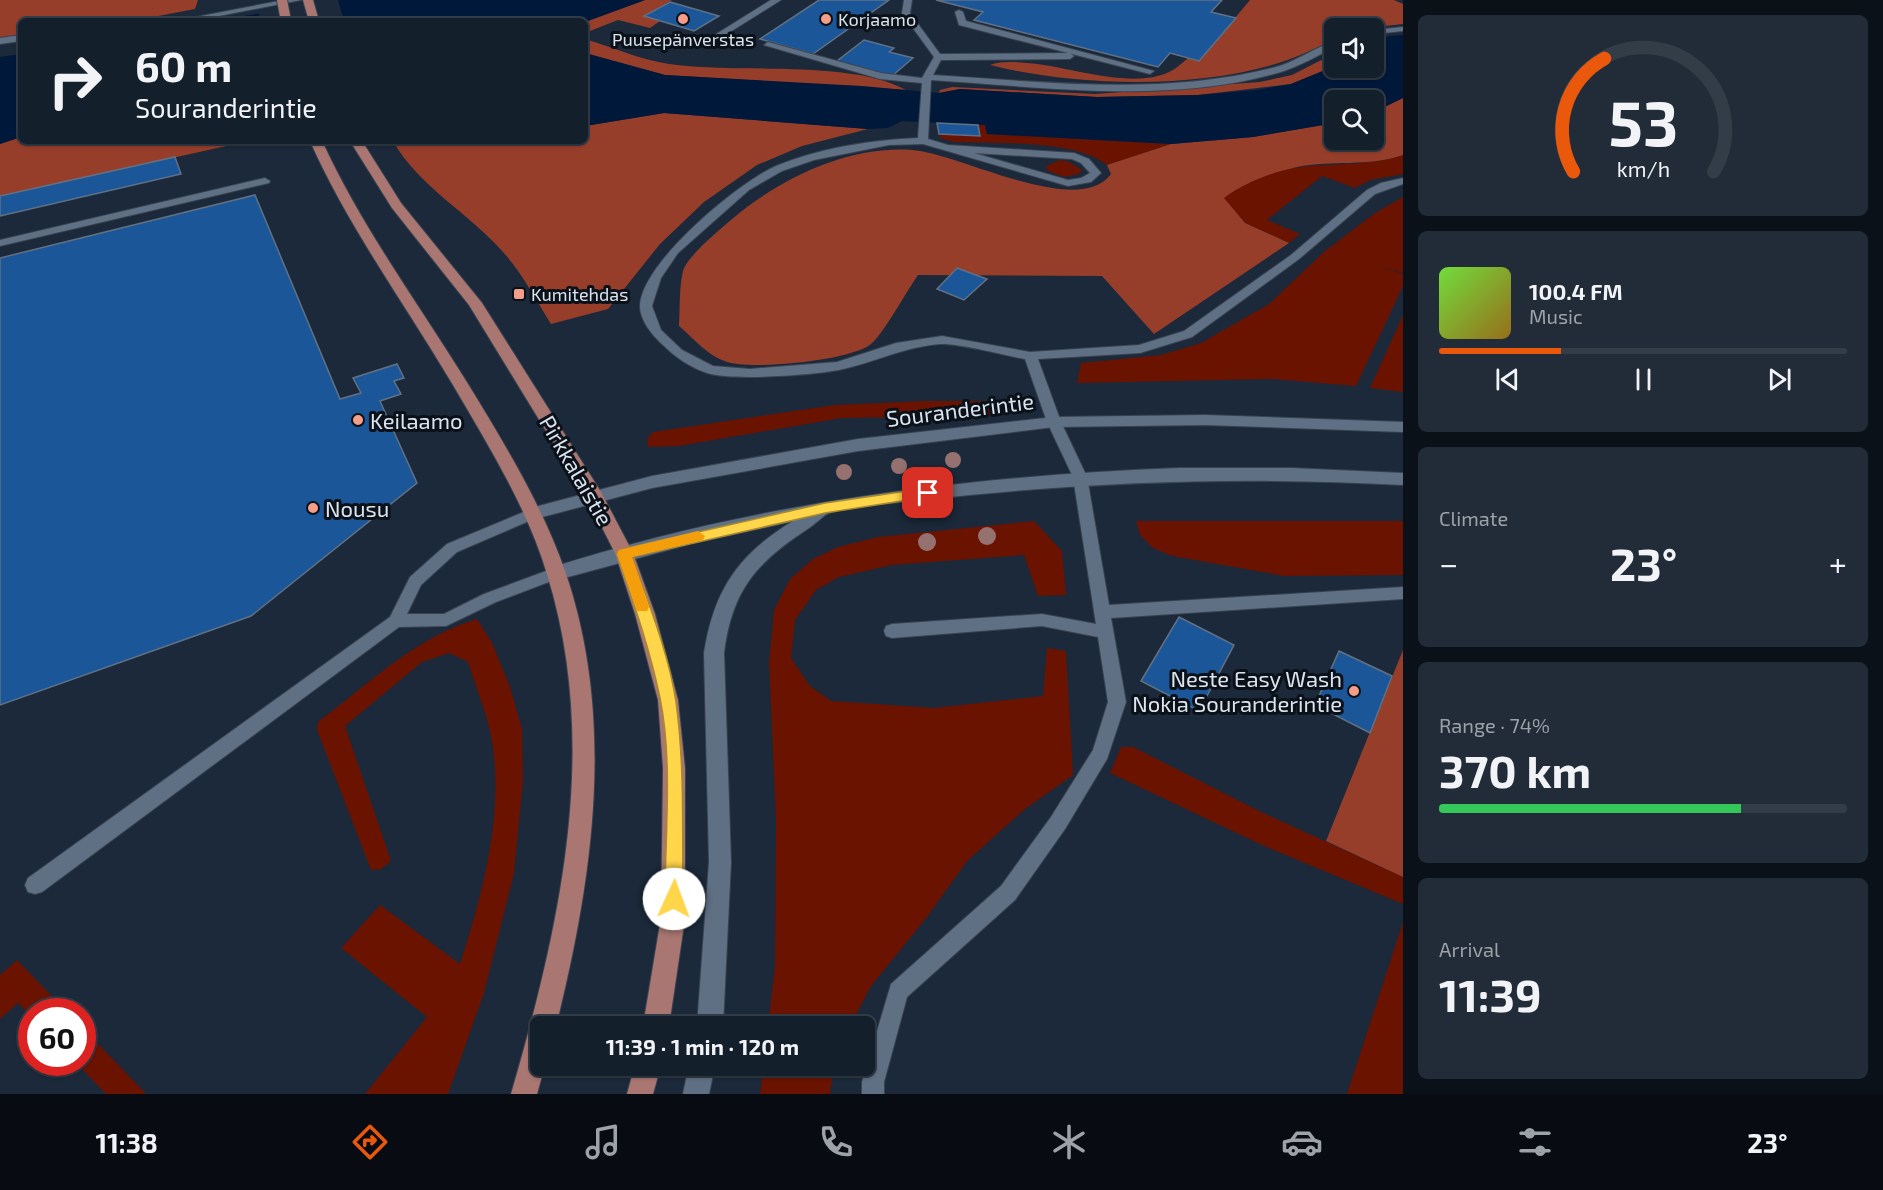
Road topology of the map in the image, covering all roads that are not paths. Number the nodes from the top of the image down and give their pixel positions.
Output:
1 (282, 0) edge
2 (297, 0) edge
3 (308, 0) edge
4 (777, 0) edge
5 (908, 0) edge
6 (959, 12) dead end
7 (196, 18) edge
8 (285, 18) edge
9 (313, 18) edge
10 (1402, 29) edge
11 (1384, 31) edge
12 (18, 38) edge
13 (714, 38) dead end
14 (0, 41) edge
15 (768, 45) dead end
16 (1324, 49) edge
17 (1093, 56) junction
18 (938, 57) junction
19 (1150, 71) dead end
20 (926, 82) junction
21 (923, 141) junction
22 (318, 144) edge
23 (358, 144) edge
24 (947, 148) junction
25 (265, 181) dead end
26 (1403, 181) edge
27 (0, 243) edge
28 (1030, 356) junction
29 (1054, 422) junction
30 (1403, 427) edge
31 (1080, 477) junction
32 (1403, 479) edge
33 (595, 496) junction
34 (825, 508) junction
35 (531, 514) junction
36 (624, 554) junction
37 (557, 573) junction
38 (1403, 592) edge
39 (1102, 612) junction
40 (396, 621) junction
41 (892, 632) dead end
42 (1105, 632) junction
43 (35, 885) dead end
44 (546, 1016) edge
45 (658, 1016) edge
46 (711, 1016) edge
47 (530, 1073) edge
48 (645, 1076) edge
49 (700, 1076) edge
50 (524, 1094) edge
51 (640, 1094) edge
52 (696, 1094) edge
53 (873, 1094) edge

1 - 8 main road, bridge
2 - 7 lane
3 - 9 main road
4 - 13 lane
5 - 18 lane
6 - 17 lane
10 - 11 lane
12 - 14 lane
15 - 20 lane
16 - 20 lane
17 - 18 lane
17 - 19 lane
18 - 20 lane
20 - 21 lane
21 - 24 lane
21 - 28 lane
22 - 35 main road
23 - 33 main road, Pirkkalaistie
24 - 24 lane
25 - 27 lane
26 - 28 lane
28 - 29 lane
29 - 30 street, Souranderintie
29 - 31 lane
29 - 33 street, Souranderintie
31 - 32 street
31 - 34 street
31 - 39 lane
33 - 35 street, Souranderintie
33 - 36 main road, Pirkkalaistie
34 - 36 street
34 - 46 street
35 - 37 main road
35 - 40 lane
36 - 37 street
36 - 45 main road, Pirkkalaistie
37 - 40 lane
37 - 44 main road
38 - 39 lane
39 - 42 lane
40 - 43 lane
41 - 42 lane
42 - 53 lane
47 - 50 main road
48 - 51 main road
49 - 52 street

